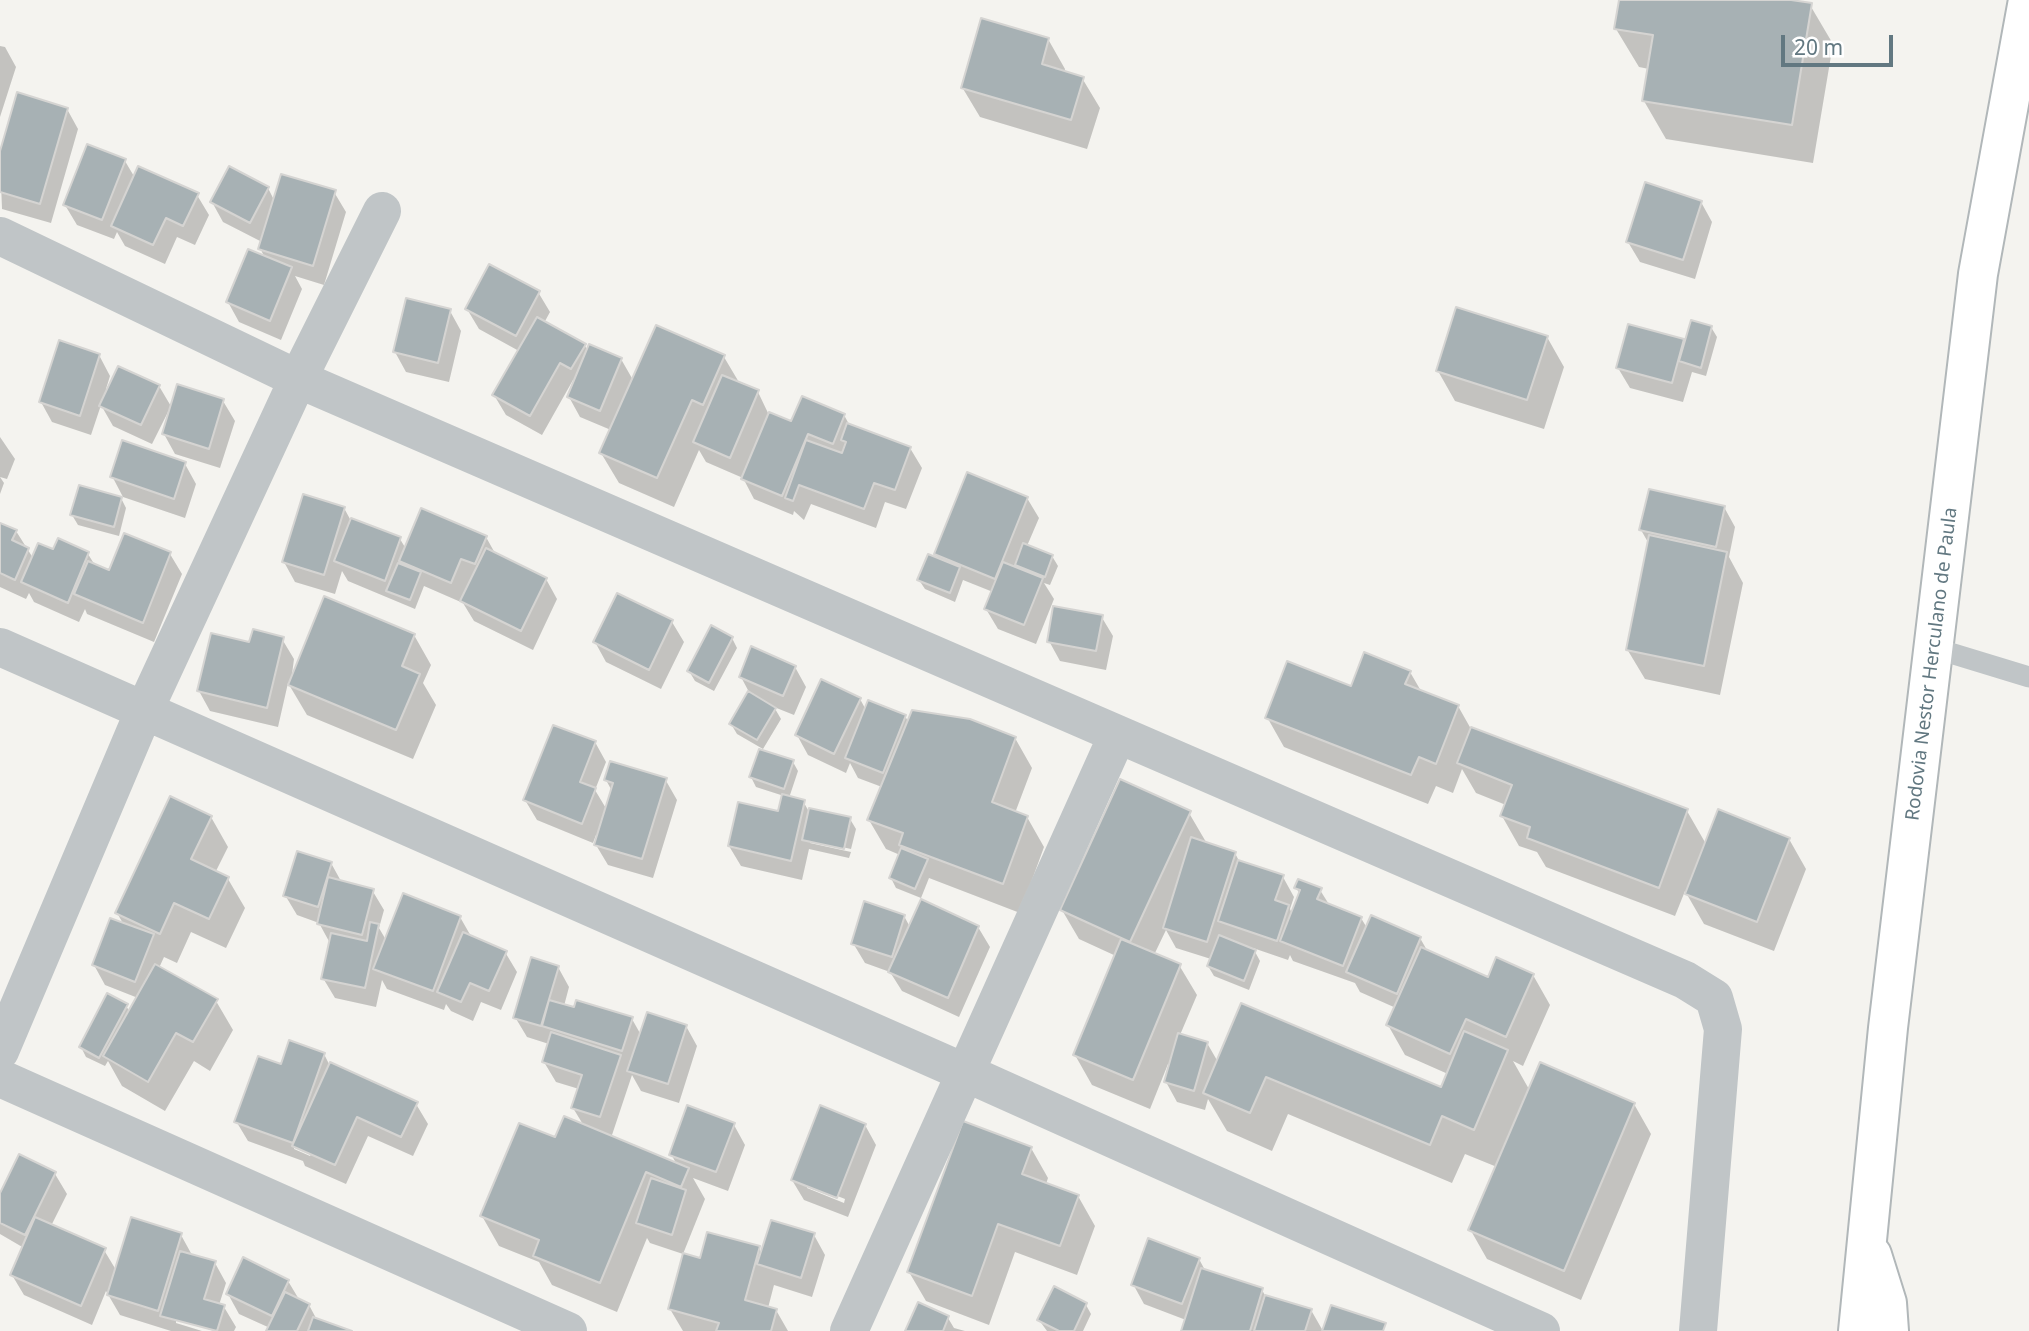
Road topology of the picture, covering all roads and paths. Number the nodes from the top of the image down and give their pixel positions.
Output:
1 (2028, 0) edge
2 (382, 211) dead end
3 (0, 236) edge
4 (298, 379) junction
5 (0, 647) edge
6 (1934, 648) junction
7 (2029, 677) edge
8 (144, 711) junction
9 (1117, 736) junction
10 (0, 1051) edge
11 (966, 1073) junction
12 (0, 1078) edge
13 (1866, 1237) junction
14 (568, 1331) edge
15 (849, 1331) edge
16 (1541, 1331) edge
17 (1698, 1331) edge
18 (1858, 1331) edge
19 (1889, 1331) edge

1 - 6 main road, Rodovia Nestor Herculano de Paula
2 - 4 street
3 - 4 street
4 - 8 street
4 - 9 street
5 - 8 street
6 - 7 lane
6 - 13 main road, Rodovia Nestor Herculano de Paula
8 - 10 street
8 - 11 street
9 - 11 street
9 - 17 street
11 - 15 street
11 - 16 street
12 - 14 street
13 - 18 main road, Rodovia Nestor Herculano de Paula
13 - 19 main road

